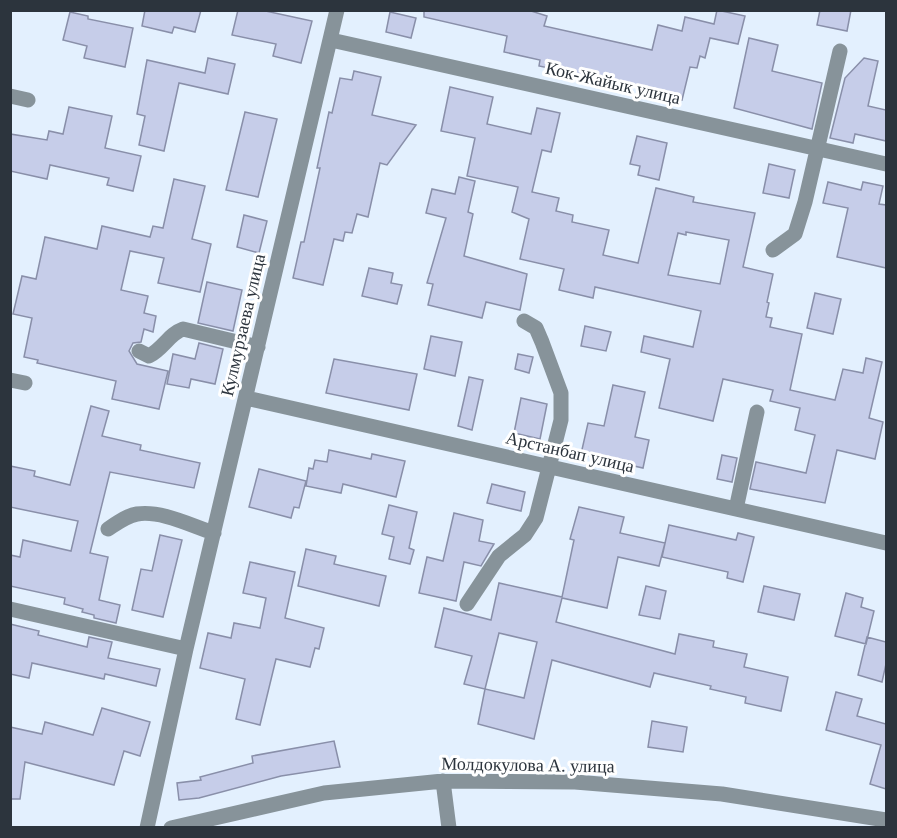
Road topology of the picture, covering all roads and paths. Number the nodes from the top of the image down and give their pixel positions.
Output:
1 (337, 10) edge
2 (331, 40) junction
3 (840, 51) dead end
4 (10, 96) edge
5 (28, 100) dead end
6 (817, 148) junction
7 (886, 164) edge
8 (773, 250) dead end
9 (524, 321) dead end
10 (258, 347) junction
11 (139, 351) dead end
12 (246, 398) junction
13 (757, 412) dead end
14 (549, 467) junction
15 (736, 509) junction
16 (108, 529) dead end
17 (214, 533) junction
18 (886, 543) edge
19 (467, 604) dead end
20 (10, 609) edge
21 (186, 649) junction
22 (443, 781) junction
23 (886, 820) edge
24 (226, 821) edge
25 (147, 828) edge
26 (171, 828) edge
27 (449, 828) edge

1 - 2 street, Кулмурзаева улица
2 - 6 street, Кок-Жайык улица
2 - 10 street, Кулмурзаева улица
3 - 6 street
4 - 5 street
6 - 7 street, Кок-Жайык улица
6 - 8 street
9 - 14 street
10 - 11 street
10 - 12 street, Кулмурзаева улица
12 - 14 street, Арстанбап улица
12 - 17 street, Кулмурзаева улица
13 - 15 street
14 - 15 street, Арстанбап улица
14 - 19 street
15 - 18 street, Арстанбап улица
16 - 17 street
17 - 21 street, Кулмурзаева улица
20 - 21 street
21 - 25 street, Кулмурзаева улица
22 - 23 street, Молдокулова А. улица
22 - 24 street, Молдокулова А. улица
22 - 27 street
24 - 26 street, Молдокулова А. улица

